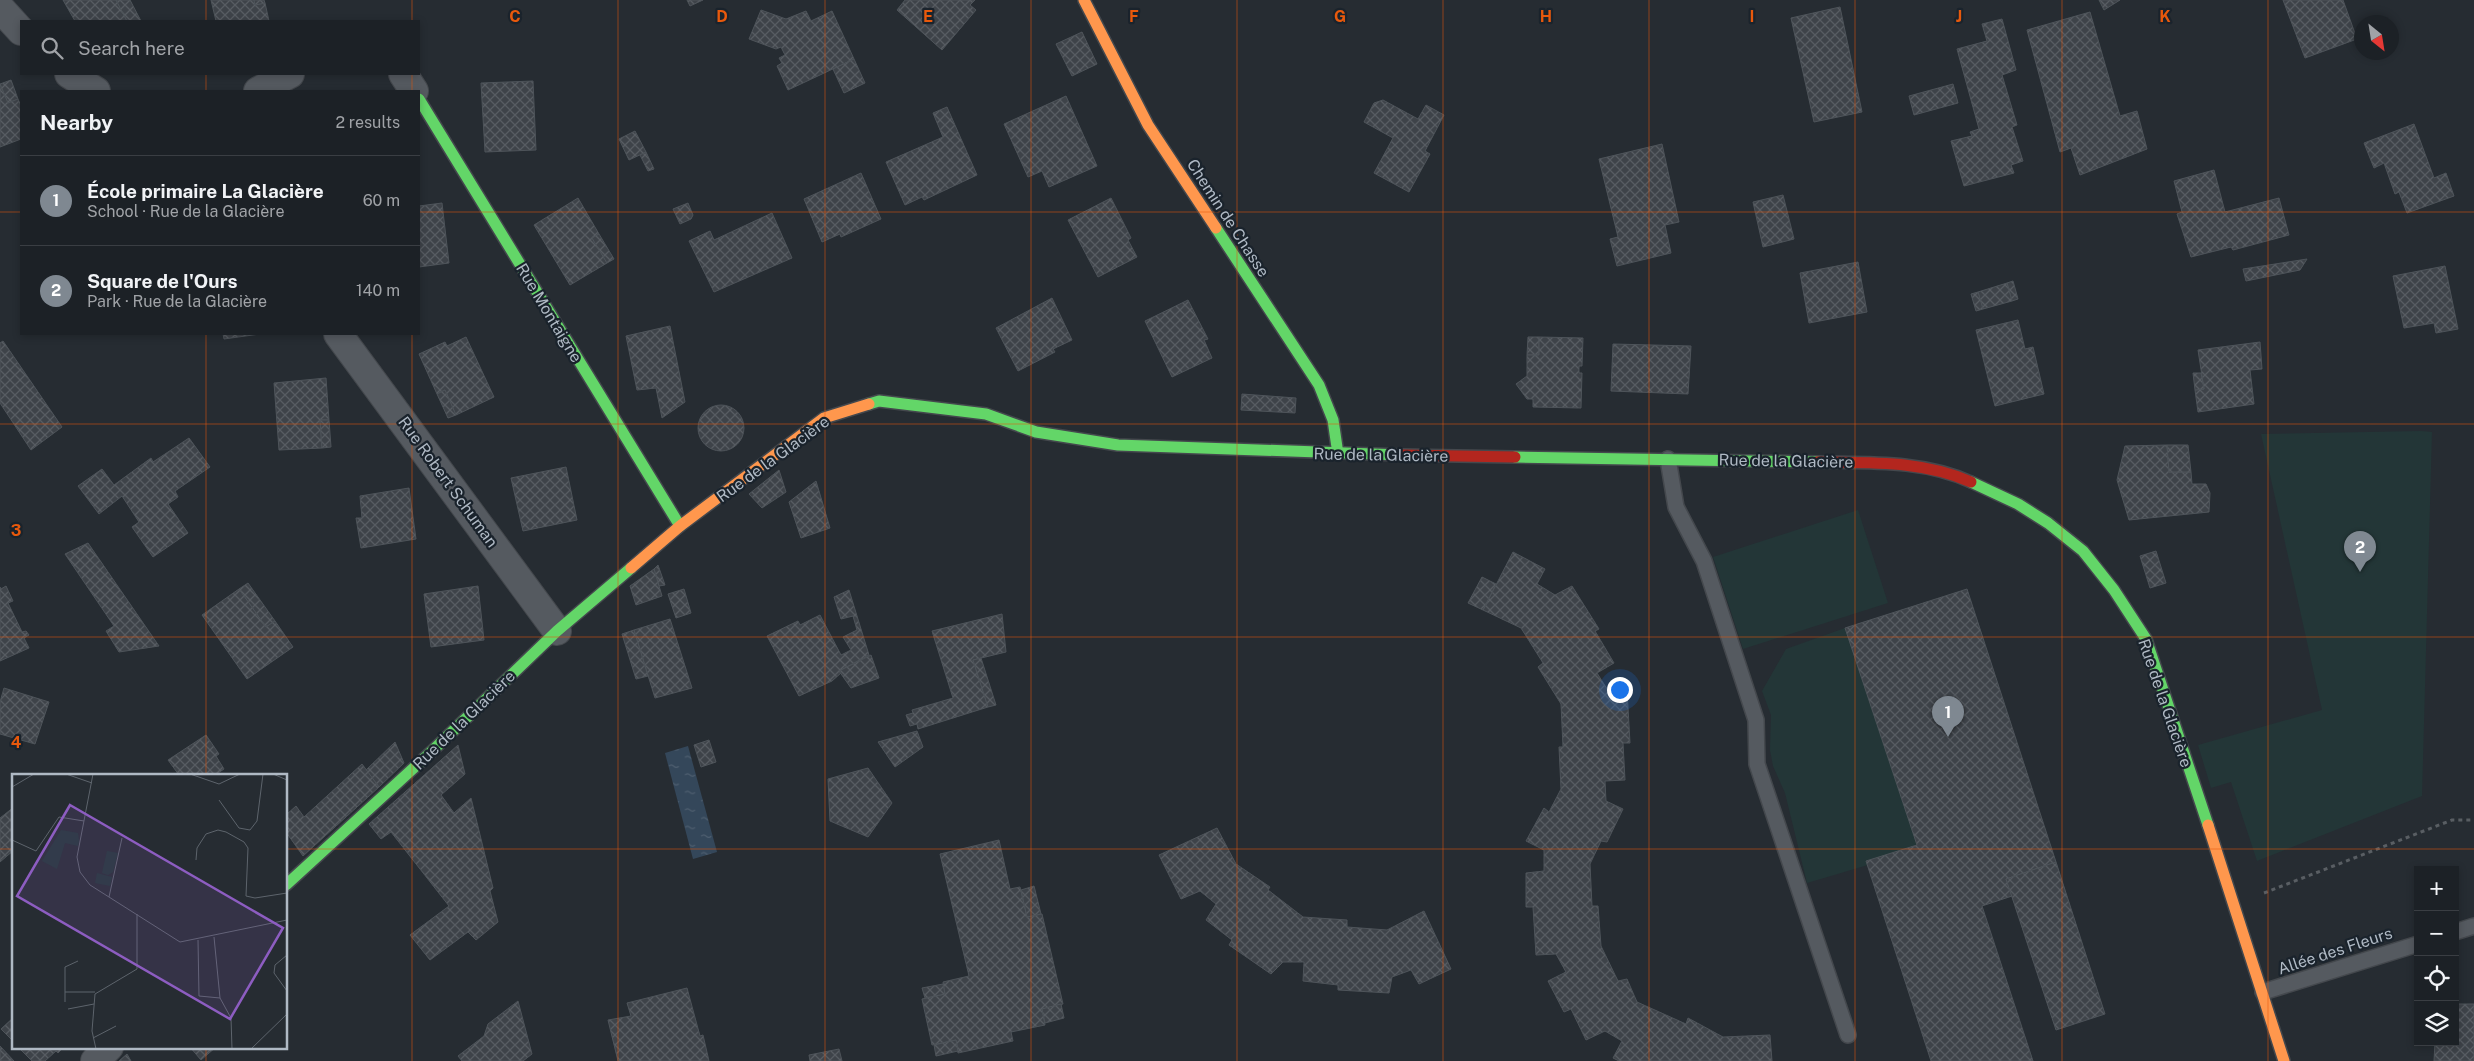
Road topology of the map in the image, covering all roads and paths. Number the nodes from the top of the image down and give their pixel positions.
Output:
1 (1084, 0) edge
2 (0, 8) edge
3 (20, 30) edge
4 (71, 75) edge
5 (288, 75) edge
6 (404, 75) edge
7 (94, 90) edge
8 (260, 90) edge
9 (413, 90) edge
10 (420, 101) edge
11 (339, 335) edge
12 (1338, 454) junction
13 (1668, 459) junction
14 (680, 526) junction
15 (557, 631) junction
16 (2474, 820) edge
17 (288, 883) edge
18 (2262, 894) dead end
19 (2474, 926) edge
20 (2459, 931) edge
21 (2414, 945) edge
22 (2263, 992) junction
23 (1848, 1035) dead end
24 (108, 1048) edge
25 (95, 1061) edge
26 (2284, 1061) edge

1 - 12 street, Chemin de Chasse
2 - 3 street
4 - 7 street
5 - 8 street
6 - 9 street
10 - 14 street, Rue Montaigne
11 - 15 street, Rue Robert Schuman
12 - 13 street, Rue de la Glacière
12 - 14 street, Rue de la Glacière
13 - 22 street, Rue de la Glacière
13 - 23 lane
14 - 15 street, Rue de la Glacière
15 - 17 street, Rue de la Glacière
16 - 18 path
19 - 20 lane
21 - 22 lane, Allée des Fleurs
22 - 26 street, Rue de la Glacière
24 - 25 street

